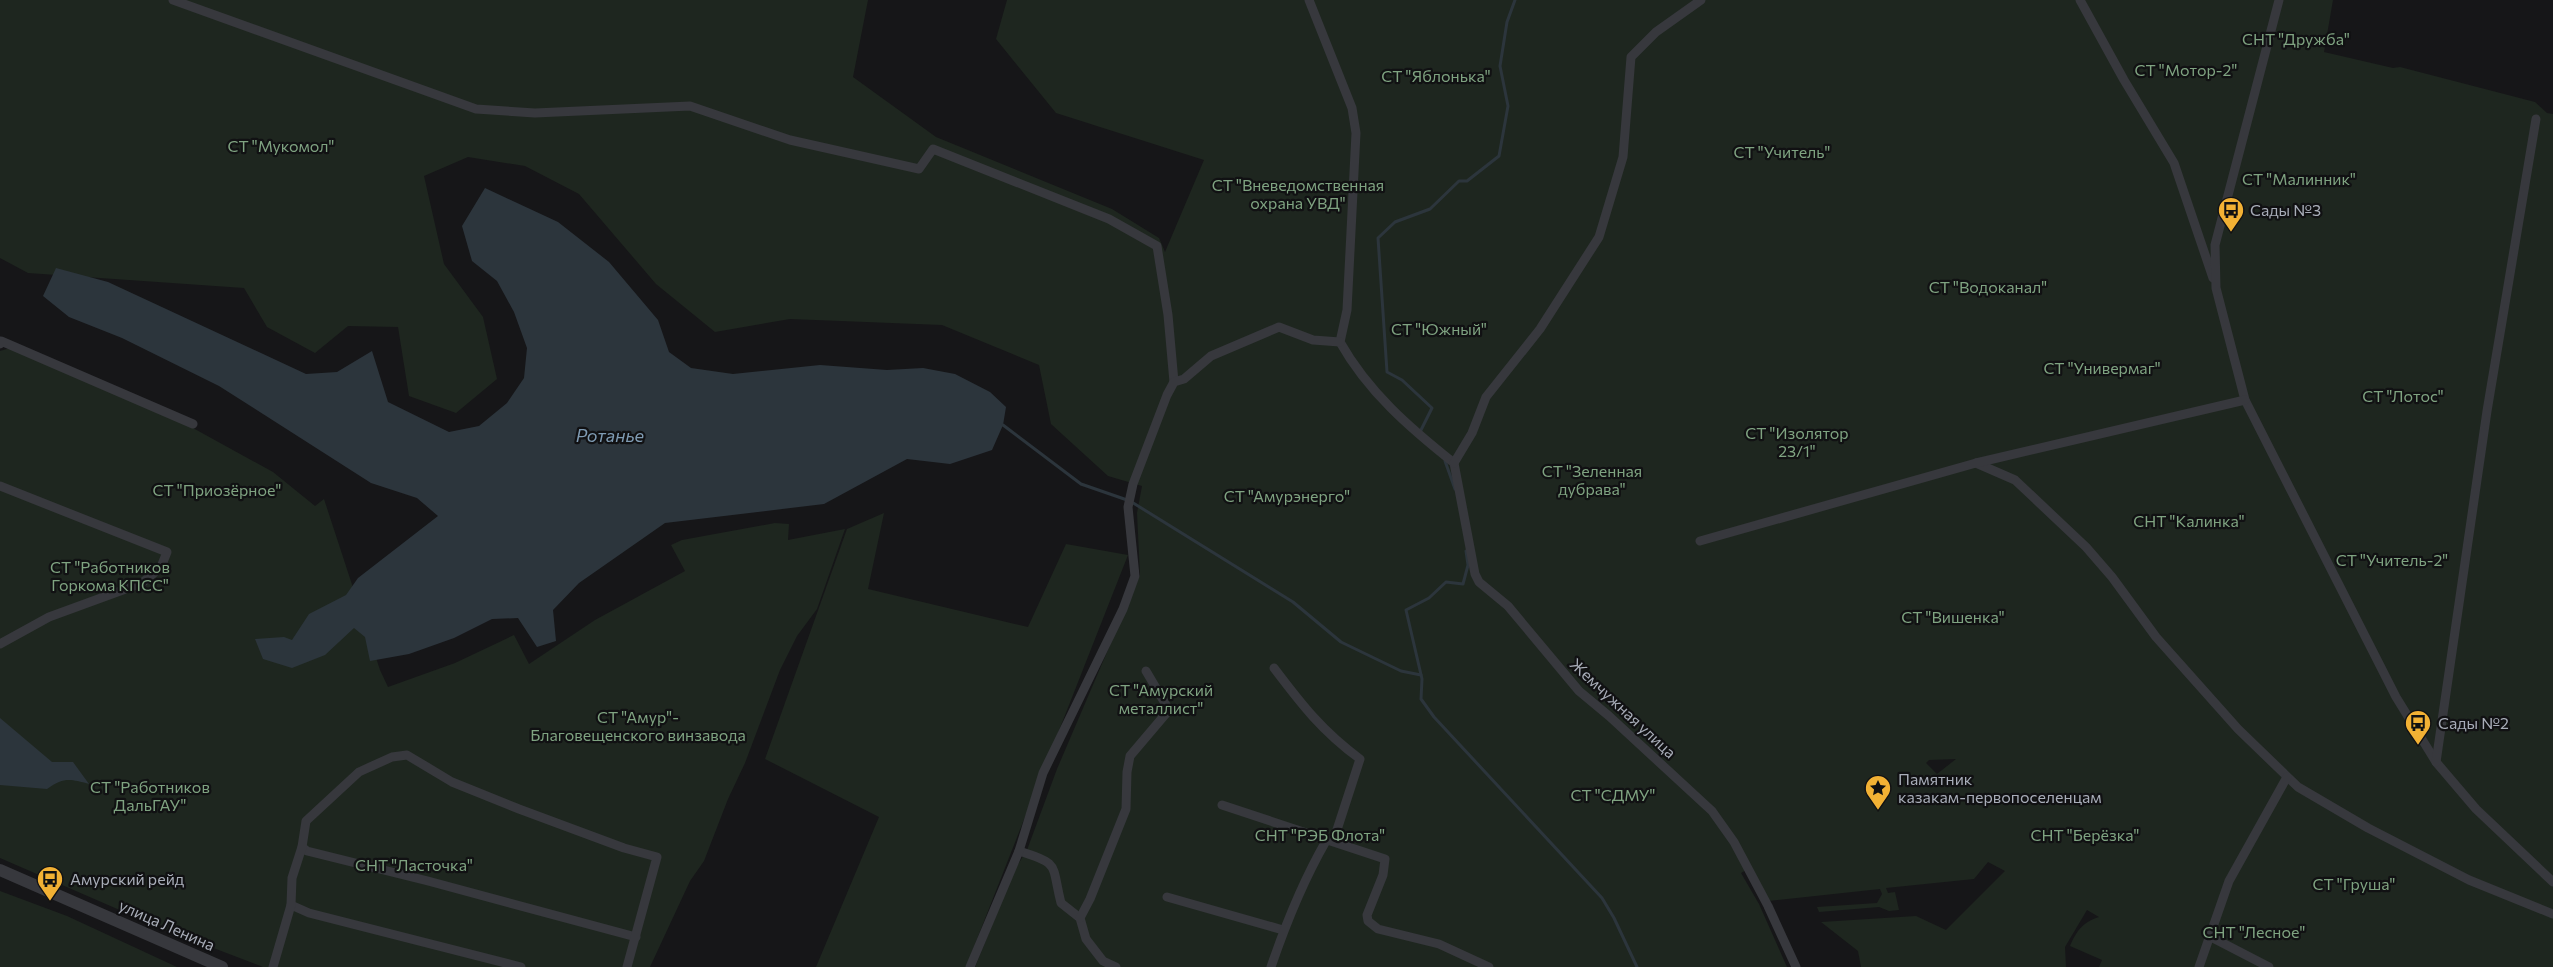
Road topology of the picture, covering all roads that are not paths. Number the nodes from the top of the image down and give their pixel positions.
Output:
1 (173, 0) edge
2 (1309, 0) edge
3 (1701, 0) edge
4 (2080, 0) edge
5 (2279, 0) edge
6 (2536, 119) dead end
7 (2216, 288) junction
8 (1340, 342) junction
9 (0, 344) edge
10 (1174, 382) junction
11 (2244, 400) junction
12 (193, 424) dead end
13 (1976, 463) junction
14 (1454, 464) junction
15 (0, 486) edge
16 (1700, 541) dead end
17 (0, 644) edge
18 (1274, 668) dead end
19 (1146, 671) dead end
20 (2436, 762) junction
21 (2287, 777) junction
22 (1222, 805) dead end
23 (1326, 841) junction
24 (302, 847) junction
25 (1019, 851) junction
26 (0, 870) edge
27 (2553, 882) edge
28 (1167, 897) dead end
29 (291, 905) junction
30 (2553, 914) edge
31 (1080, 918) junction
32 (1283, 930) junction
33 (636, 937) junction
34 (2211, 937) junction
35 (222, 967) edge
36 (273, 967) edge
37 (521, 967) edge
38 (627, 967) edge
39 (970, 967) edge
40 (1116, 967) edge
41 (1271, 967) edge
42 (1489, 967) edge
43 (1796, 967) edge
44 (2199, 967) edge
45 (2269, 967) edge

1 - 10 street
2 - 8 street
3 - 14 street
4 - 7 street
5 - 7 street
6 - 20 street
7 - 11 street
8 - 10 street
8 - 14 street
9 - 12 street
10 - 25 street
11 - 13 street
11 - 20 street
13 - 16 street
13 - 21 street
14 - 43 street, Жемчужная улица
15 - 17 street
18 - 23 street
19 - 31 street
20 - 27 street
21 - 30 street
21 - 34 street
22 - 23 street
23 - 32 street
23 - 42 street
24 - 29 street
24 - 33 street
24 - 33 street
25 - 31 street
25 - 39 street
26 - 35 street, улица Ленина
28 - 32 street
29 - 36 street
29 - 37 street
31 - 40 street
32 - 41 street
33 - 38 street
34 - 44 street
34 - 45 street

